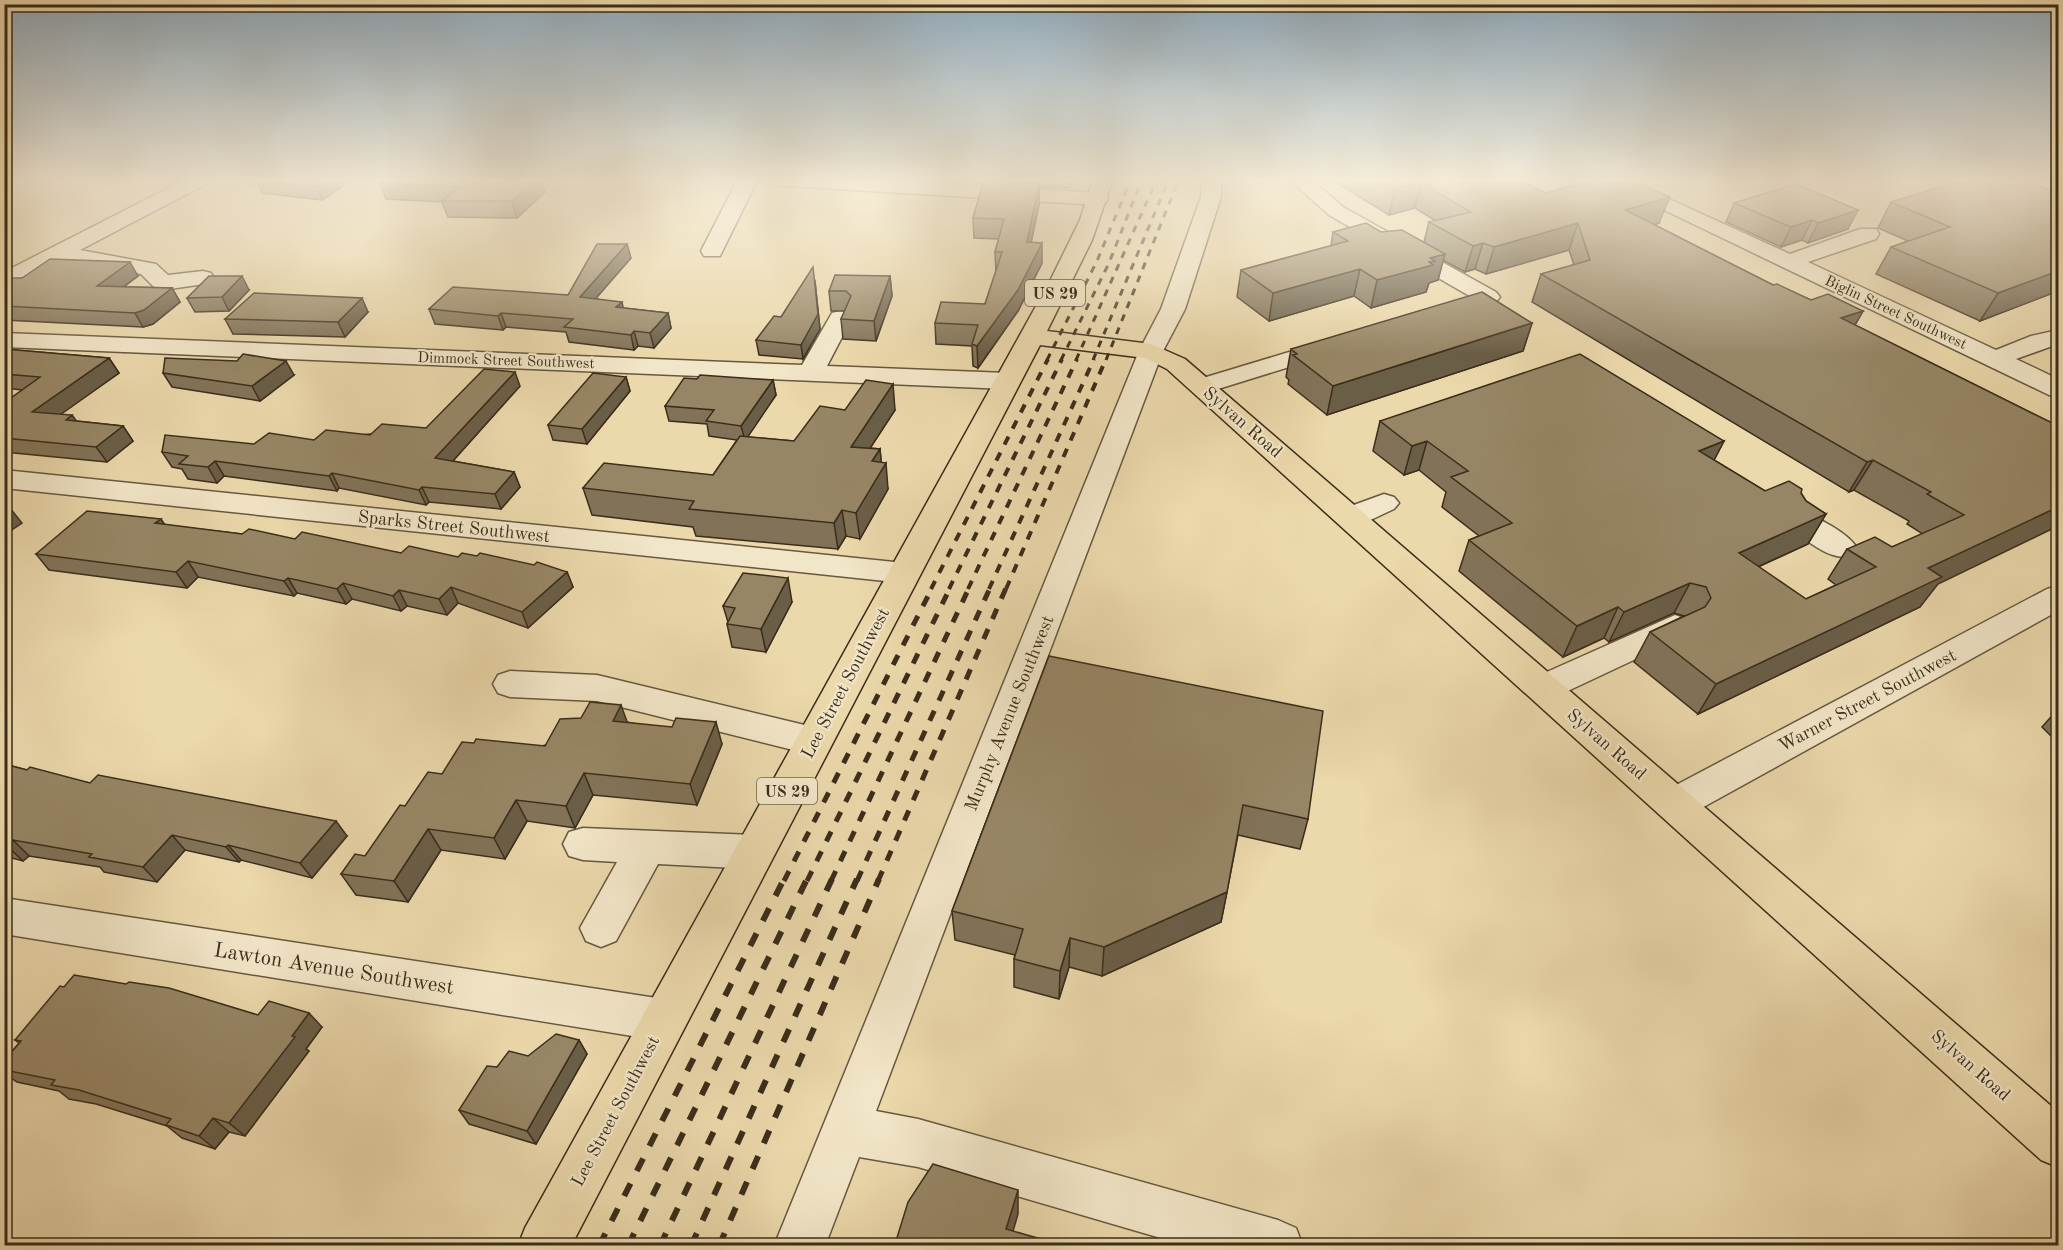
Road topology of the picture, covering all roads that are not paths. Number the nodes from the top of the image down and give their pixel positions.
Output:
1 (88, 237) edge
2 (719, 237) edge
3 (1082, 237) edge
4 (1197, 237) edge
5 (1383, 237) edge
6 (1736, 237) edge
7 (1858, 237) edge
8 (712, 251) dead end
9 (60, 252) junction
10 (1788, 262) junction
11 (203, 278) edge
12 (4, 281) edge
13 (1454, 308) edge
14 (840, 318) edge
15 (1032, 337) junction
16 (2058, 337) edge
17 (4, 340) edge
18 (1350, 340) edge
19 (1151, 351) junction
20 (1995, 359) junction
21 (811, 372) junction
22 (1007, 381) junction
23 (1202, 386) junction
24 (2058, 389) edge
25 (4, 479) edge
26 (1384, 503) dead end
27 (1351, 517) junction
28 (1801, 522) edge
29 (1843, 549) dead end
30 (904, 573) junction
31 (2058, 597) edge
32 (2010, 623) junction
33 (2058, 624) edge
34 (1676, 627) edge
35 (510, 684) dead end
36 (1543, 688) junction
37 (813, 741) junction
38 (1675, 804) junction
39 (583, 844) dead end
40 (647, 847) junction
41 (754, 852) junction
42 (4, 916) edge
43 (601, 927) dead end
44 (663, 1020) junction
45 (844, 1130) junction
46 (2058, 1143) edge
47 (543, 1245) edge
48 (799, 1245) edge
49 (1278, 1245) edge

1 - 9 street
2 - 8 street
3 - 15 main road, Lee Street Southwest / US 29
4 - 19 street, Murphy Avenue Southwest
5 - 13 street
6 - 10 street, Biglin Street Southwest
7 - 10 street
9 - 11 street
9 - 12 street
10 - 20 street, Biglin Street Southwest
14 - 21 street
15 - 19 main road
15 - 22 main road, Lee Street Southwest / US 29
16 - 20 street
17 - 21 street, Dimmock Street Southwest
18 - 23 street
19 - 23 main road, Sylvan Road
19 - 45 street, Murphy Avenue Southwest
20 - 24 street, Biglin Street Southwest
21 - 22 street, Dimmock Street Southwest
22 - 30 main road, Lee Street Southwest / US 29
23 - 27 main road, Sylvan Road
25 - 30 street, Sparks Street Southwest
26 - 27 street
27 - 36 main road, Sylvan Road
28 - 29 street
30 - 37 main road, Lee Street Southwest / US 29
31 - 32 street, Warner Street Southwest
32 - 33 street
32 - 38 street, Warner Street Southwest
34 - 36 street
35 - 37 street
36 - 38 main road, Sylvan Road
37 - 41 main road, Lee Street Southwest / US 29
38 - 46 main road, Sylvan Road
39 - 40 street
40 - 41 street
40 - 43 street
41 - 44 main road, Lee Street Southwest / US 29
42 - 44 street, Lawton Avenue Southwest
44 - 47 main road, Lee Street Southwest / US 29
45 - 48 street, Murphy Avenue Southwest
45 - 49 street

